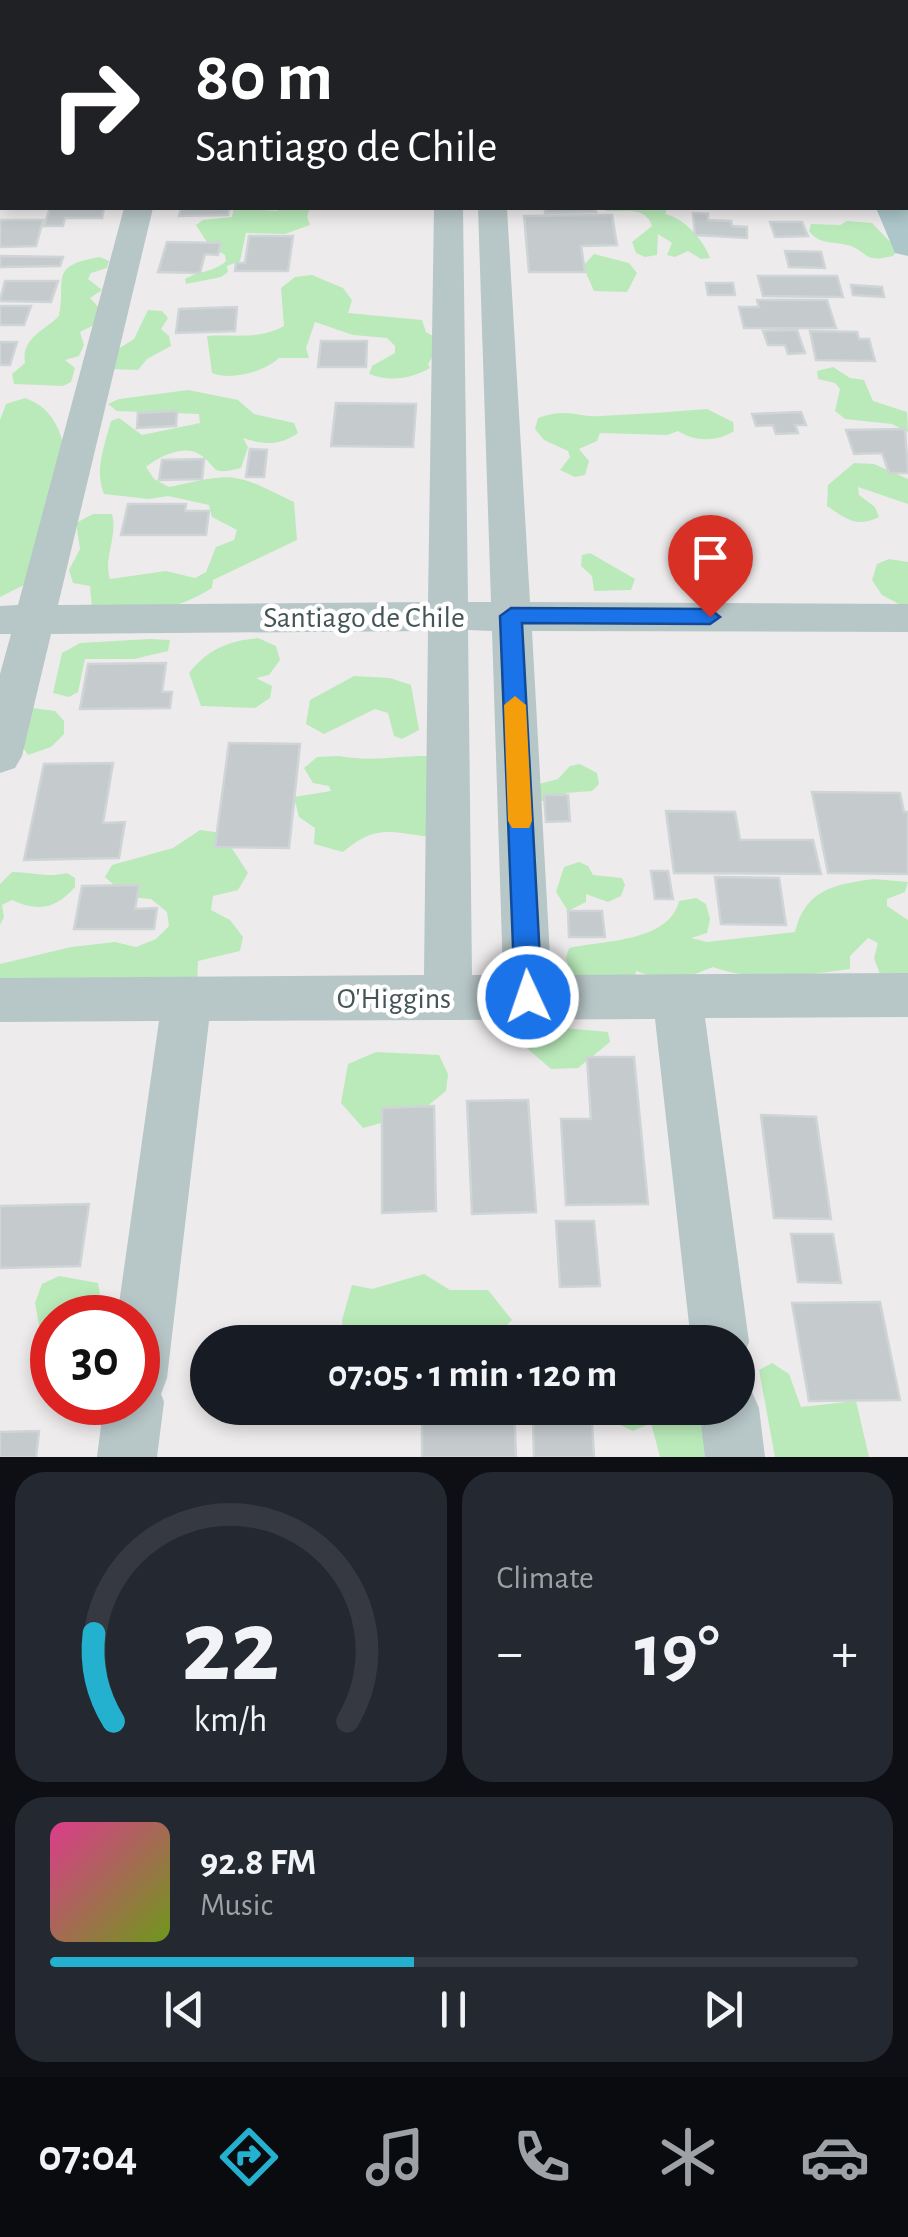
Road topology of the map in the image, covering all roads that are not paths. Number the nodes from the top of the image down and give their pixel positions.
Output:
1 (137, 210) edge
2 (448, 210) edge
3 (492, 210) edge
4 (895, 210) edge
5 (908, 245) edge
6 (448, 616) junction
7 (511, 616) junction
8 (908, 618) edge
9 (17, 620) edge
10 (0, 756) edge
11 (908, 995) edge
12 (528, 997) junction
13 (677, 997) junction
14 (187, 998) junction
15 (448, 998) junction
16 (0, 1000) edge
17 (149, 1295) edge
18 (718, 1325) edge
19 (131, 1425) edge
20 (730, 1425) edge
21 (127, 1457) edge
22 (735, 1457) edge

1 - 9 street
2 - 6 street
3 - 7 street
4 - 5 main road
6 - 7 street, Santiago de Chile
6 - 9 street, Santiago de Chile
6 - 15 street
7 - 8 street, Santiago de Chile
7 - 12 street
9 - 10 street
11 - 13 street, O'Higgins
12 - 13 street, O'Higgins
12 - 15 street, O'Higgins
13 - 18 street
14 - 15 street, O'Higgins
14 - 16 street, O'Higgins
14 - 17 street
19 - 21 street
20 - 22 street

